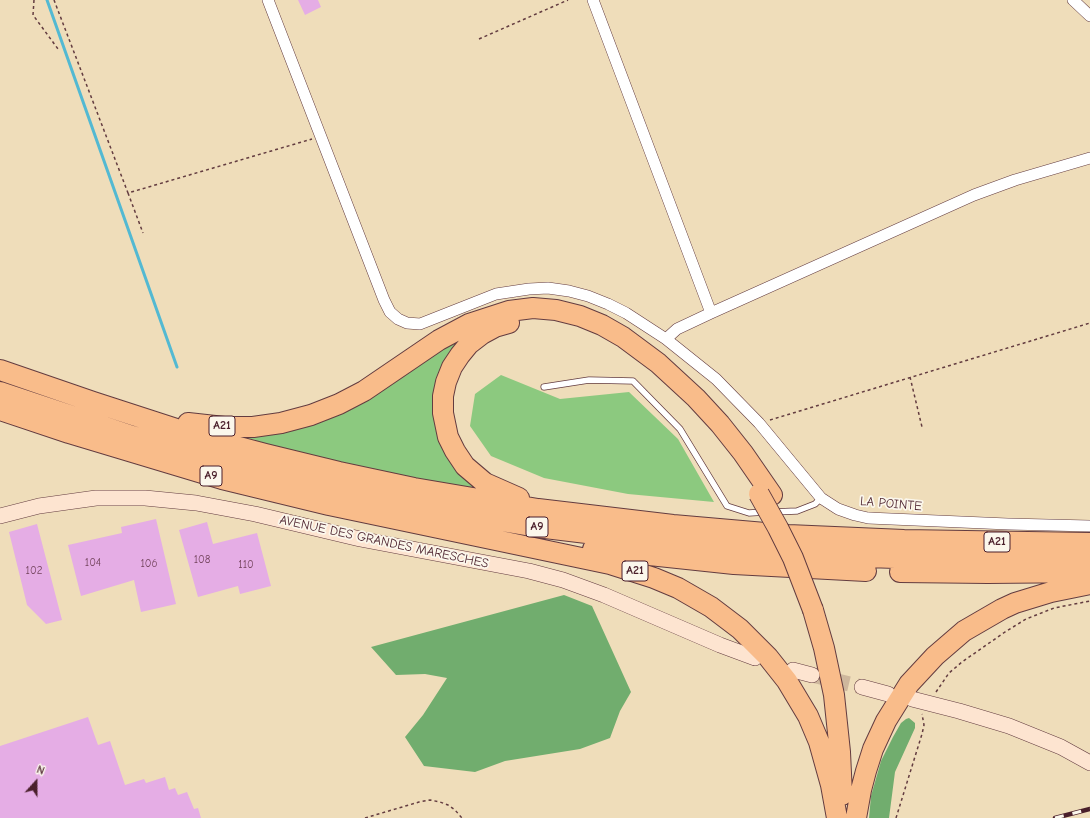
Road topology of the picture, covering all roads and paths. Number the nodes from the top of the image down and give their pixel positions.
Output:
1 (34, 0) edge
2 (54, 0) edge
3 (568, 0) edge
4 (593, 0) edge
5 (1073, 0) edge
6 (270, 5) edge
7 (1090, 16) edge
8 (479, 39) dead end
9 (58, 49) dead end
10 (321, 136) junction
11 (1090, 158) edge
12 (128, 193) junction
13 (143, 233) dead end
14 (711, 313) junction
15 (1090, 323) edge
16 (666, 339) junction
17 (0, 370) edge
18 (910, 377) junction
19 (544, 387) dead end
20 (0, 392) edge
21 (93, 402) junction
22 (0, 410) edge
23 (759, 423) junction
24 (922, 427) dead end
25 (765, 495) junction
26 (821, 498) junction
27 (0, 516) edge
28 (599, 517) junction
29 (427, 525) junction
30 (1090, 526) edge
31 (1090, 543) edge
32 (1090, 557) edge
33 (1090, 572) edge
34 (1090, 584) edge
35 (1090, 601) edge
36 (819, 611) junction
37 (755, 658) dead end
38 (793, 670) dead end
39 (812, 675) tunnel mouth
40 (862, 687) tunnel mouth
41 (888, 694) dead end
42 (912, 699) dead end
43 (929, 703) junction
44 (1090, 763) edge
45 (365, 818) edge
46 (462, 818) edge
47 (837, 818) edge
48 (841, 818) edge
49 (853, 818) edge
50 (856, 818) edge
51 (896, 818) edge

1 - 9 path
2 - 12 path
3 - 8 path
4 - 14 street
5 - 7 street
6 - 10 street, LA POINTE
10 - 12 path
10 - 16 street, LA POINTE
11 - 14 street
12 - 13 path
14 - 16 street
15 - 18 path
16 - 23 street, LA POINTE
17 - 21 highway
18 - 23 path
18 - 24 path
19 - 26 lane
20 - 32 highway, A9
21 - 25 highway, A21
21 - 28 highway
22 - 29 highway, A9
23 - 26 street, LA POINTE
25 - 28 highway, A21
25 - 36 highway, A21, bridge
26 - 30 street, LA POINTE
27 - 37 main road, AVENUE DES GRANDES MARESCHES
28 - 31 highway, A21
29 - 33 highway, A9
29 - 47 highway, A21
34 - 50 highway
35 - 43 path
36 - 48 highway, A21
36 - 49 highway, A21
38 - 39 main road
40 - 41 main road
42 - 43 main road
43 - 44 main road
43 - 51 path
45 - 46 path

